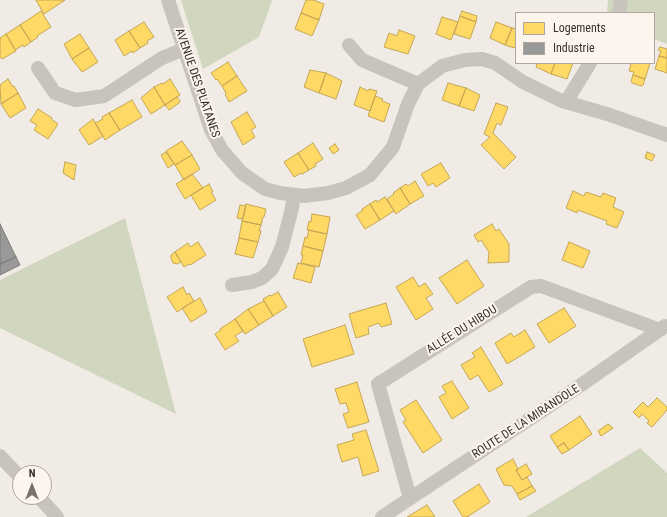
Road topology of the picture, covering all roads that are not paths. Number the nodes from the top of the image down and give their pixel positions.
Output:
1 (168, 0) edge
2 (621, 0) edge
3 (619, 12) edge
4 (349, 45) dead end
5 (184, 49) junction
6 (589, 64) edge
7 (38, 68) dead end
8 (418, 84) junction
9 (566, 102) junction
10 (667, 135) edge
11 (294, 195) junction
12 (232, 285) dead end
13 (663, 327) edge
14 (0, 456) edge
15 (12, 469) edge
16 (410, 498) junction
17 (46, 505) edge
18 (57, 517) edge
19 (382, 517) edge

1 - 5 street, AVENUE DES PLATANES
2 - 3 street
4 - 8 street
5 - 7 street
5 - 11 street, AVENUE DES PLATANES
6 - 9 street
8 - 9 street, AVENUE DES PLATANES
8 - 11 street, AVENUE DES PLATANES
9 - 10 street, AVENUE DES PLATANES
11 - 12 street
13 - 16 street, ROUTE DE LA MIRANDOLE
13 - 16 street, ALLÉE DU HIBOU
14 - 15 street
16 - 19 street, ROUTE DE LA MIRANDOLE
17 - 18 street

